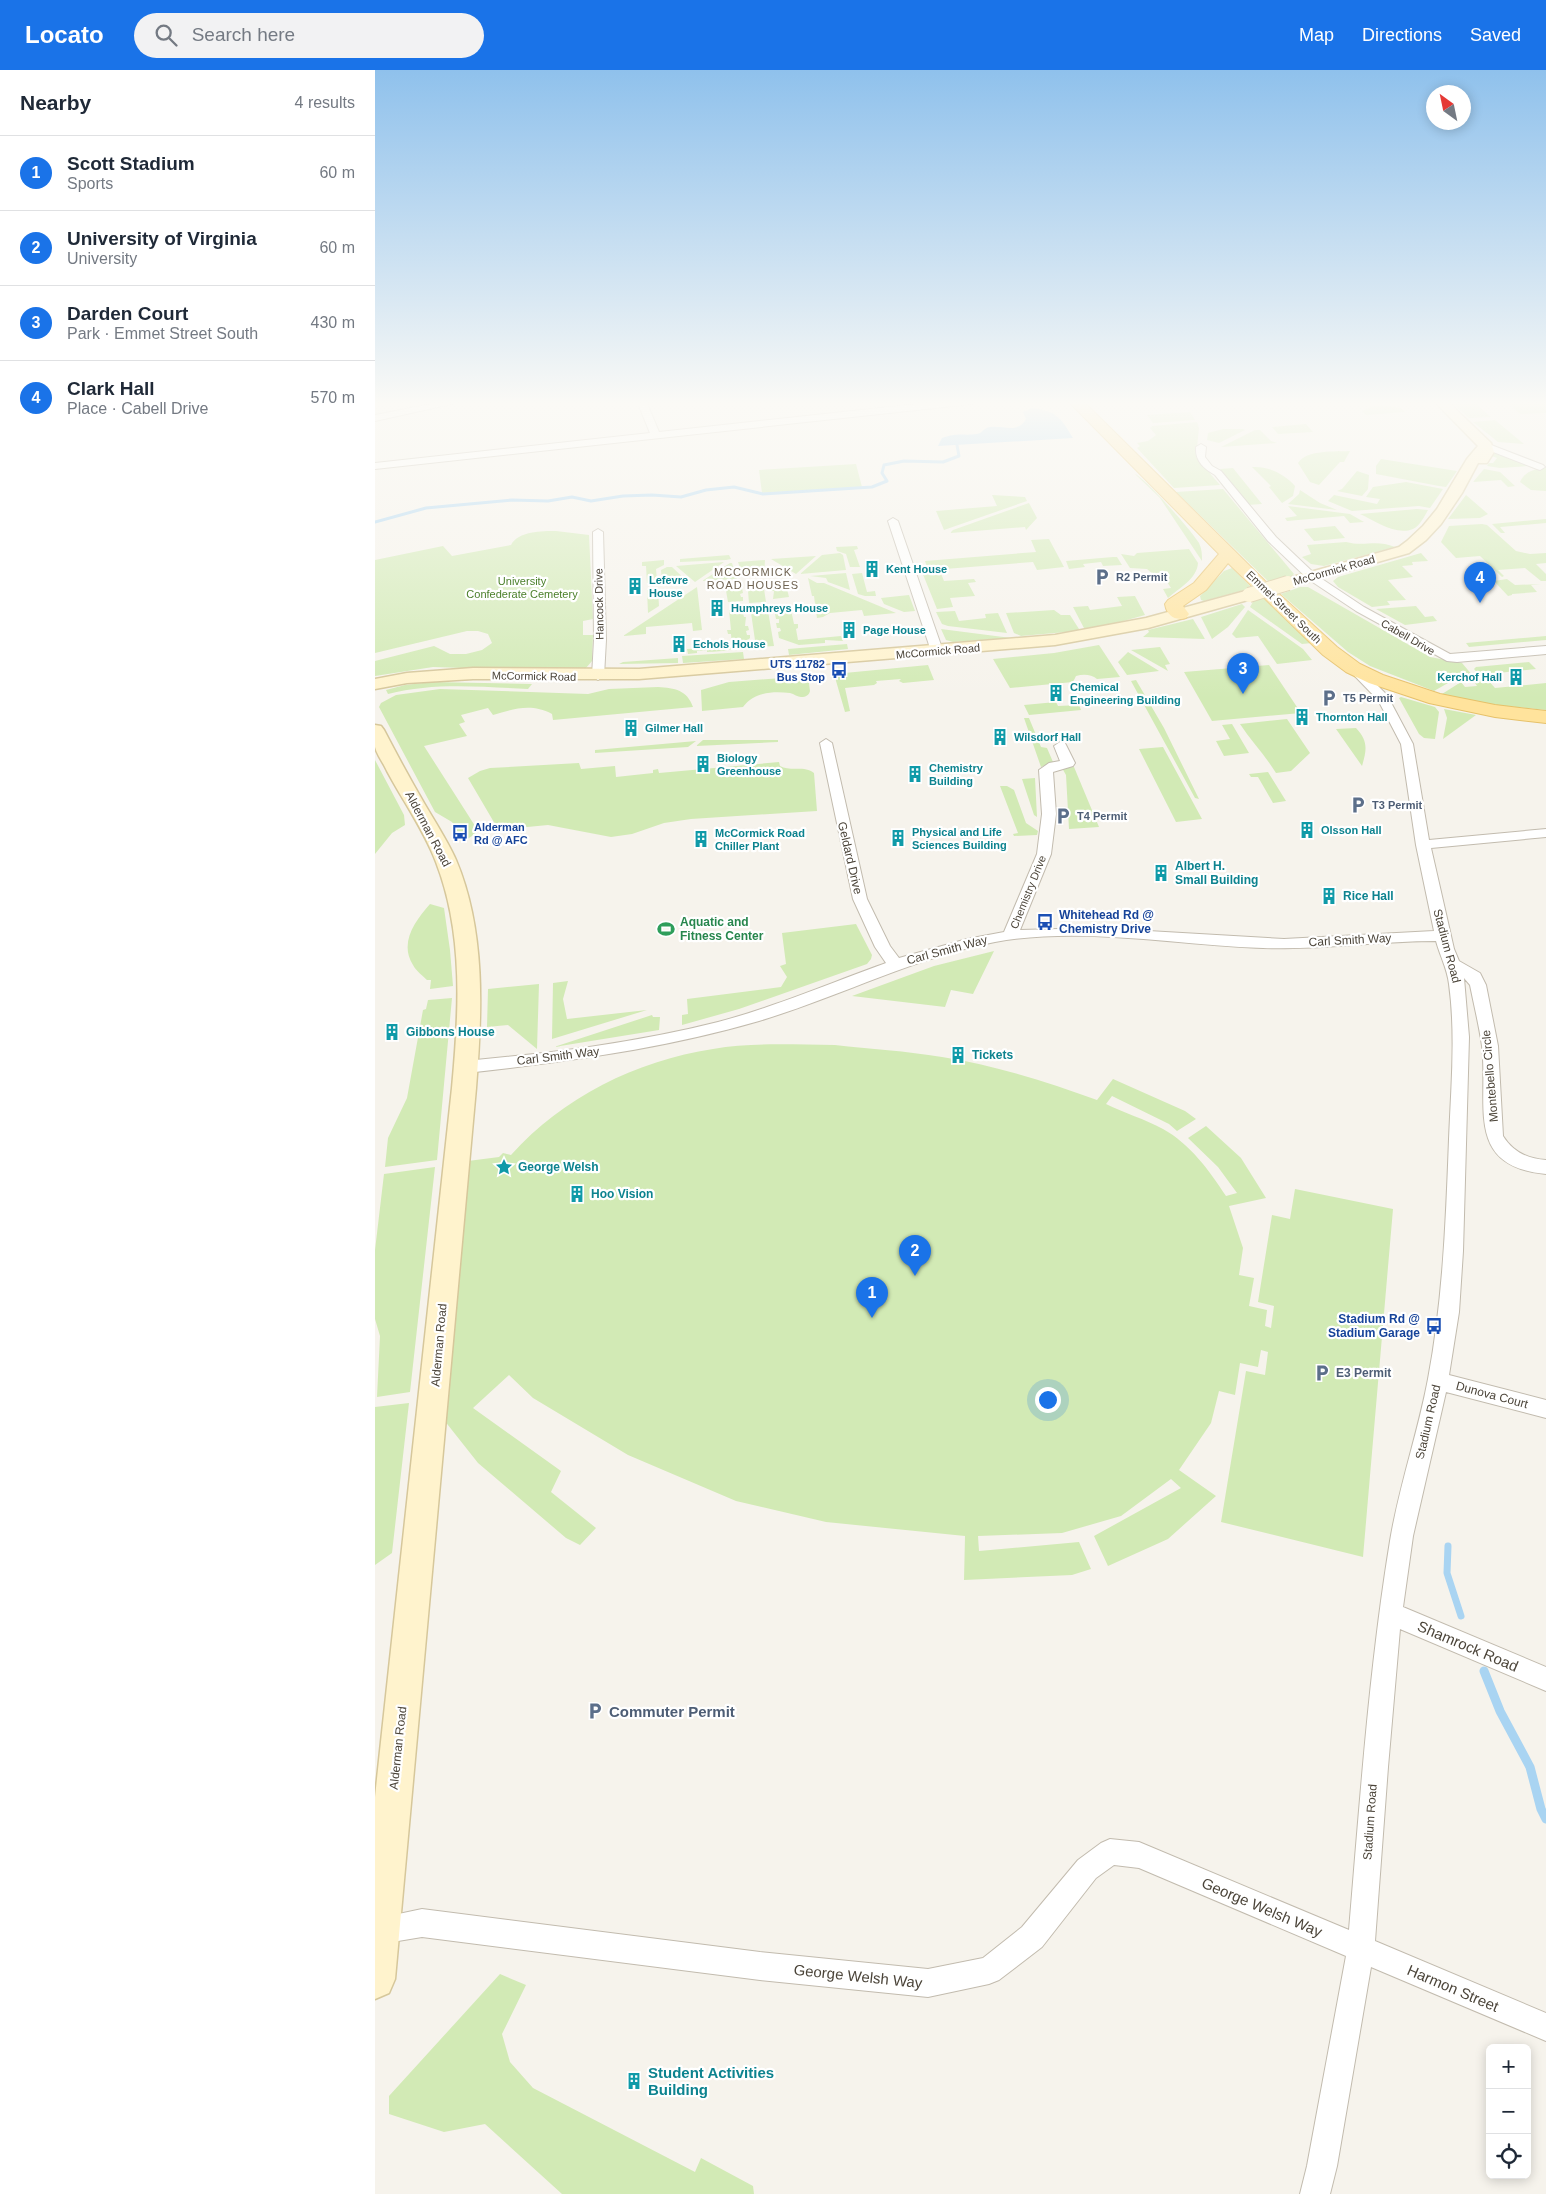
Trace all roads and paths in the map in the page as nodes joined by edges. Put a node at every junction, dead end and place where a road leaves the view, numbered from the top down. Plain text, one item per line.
1 (1175, 500) edge
2 (1240, 500) edge
3 (1449, 500) edge
4 (893, 521) dead end
5 (598, 532) dead end
6 (1230, 554) junction
7 (1312, 577) junction
8 (1194, 602) junction
9 (1180, 614) joint
10 (1546, 650) edge
11 (937, 651) junction
12 (1353, 668) junction
13 (598, 676) junction
14 (375, 684) edge
15 (1546, 717) edge
16 (375, 730) edge
17 (826, 743) dead end
18 (1060, 746) dead end
19 (1546, 833) edge
20 (1423, 845) junction
21 (1010, 936) junction
22 (1442, 936) junction
23 (895, 964) junction
24 (1453, 964) junction
25 (466, 1067) junction
26 (1546, 1167) edge
27 (1438, 1381) junction
28 (1546, 1409) edge
29 (1390, 1613) junction
30 (1546, 1679) edge
31 (380, 1930) junction
32 (1361, 1948) junction
33 (375, 1979) edge
34 (1546, 2027) edge
35 (1315, 2194) edge

1 - 6 main road, Emmet Street South
2 - 7 street, Cabell Drive
3 - 7 street, McCormick Road
4 - 11 street
5 - 13 street, Hancock Drive
6 - 8 main road
6 - 12 main road, Emmet Street South
7 - 8 street, McCormick Road, bridge
7 - 10 street, Cabell Drive
8 - 9 main road
9 - 11 street, McCormick Road
11 - 13 street, McCormick Road
12 - 15 main road, Emmet Street South
12 - 20 street, Stadium Road
13 - 14 street, McCormick Road
16 - 25 street, Alderman Road
17 - 23 street, Geldard Drive
18 - 21 street, Chemistry Drive
19 - 20 street
20 - 22 street, Stadium Road
21 - 22 street, Carl Smith Way
21 - 23 street, Carl Smith Way
22 - 24 street, Stadium Road
23 - 25 street, Carl Smith Way
24 - 26 street, Montebello Circle
24 - 27 street, Stadium Road
25 - 31 street, Alderman Road
27 - 28 street, Dunova Court
27 - 29 street, Stadium Road
29 - 30 street, Shamrock Road
29 - 32 street, Stadium Road
31 - 32 street, George Welsh Way
31 - 33 street, Alderman Road
32 - 34 street, Harmon Street
32 - 35 street, Stadium Road

